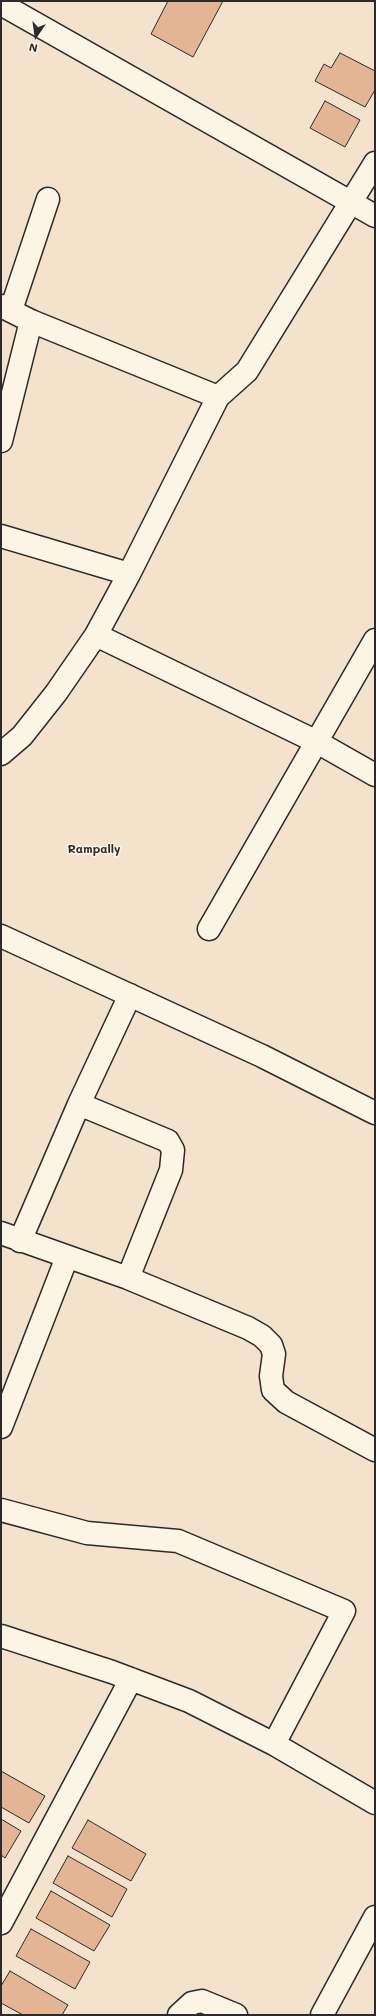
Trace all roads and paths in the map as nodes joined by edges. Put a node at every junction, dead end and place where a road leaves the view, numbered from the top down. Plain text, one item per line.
1 (1, 4) edge
2 (375, 163) edge
3 (48, 199) dead end
4 (351, 204) junction
5 (375, 216) edge
6 (6, 308) edge
7 (31, 321) junction
8 (218, 397) junction
9 (1, 441) edge
10 (1, 536) edge
11 (129, 574) junction
12 (96, 635) junction
13 (375, 640) edge
14 (317, 742) junction
15 (1, 754) edge
16 (375, 775) edge
17 (209, 929) dead end
18 (1, 936) edge
19 (130, 995) junction
20 (79, 1104) junction
21 (375, 1113) edge
22 (10, 1237) edge
23 (67, 1257) junction
24 (128, 1278) junction
25 (1, 1428) edge
26 (375, 1450) edge
27 (1, 1510) edge
28 (1, 1636) edge
29 (131, 1679) junction
30 (274, 1744) junction
31 (375, 1803) edge
32 (375, 1917) edge
33 (1, 1923) edge
34 (179, 2015) edge
35 (236, 2015) edge
36 (322, 2015) edge

1 - 4 street
2 - 4 street
3 - 6 street
4 - 5 street
4 - 8 street
6 - 7 street
7 - 8 street
7 - 9 street
8 - 11 street
10 - 11 street
11 - 12 street
12 - 14 street
12 - 15 street
13 - 14 street
14 - 16 street
14 - 17 street
18 - 19 street
19 - 20 street
19 - 21 street
20 - 22 street
20 - 24 street
22 - 23 street
23 - 24 street
23 - 25 street
24 - 26 street
27 - 30 street
28 - 29 street
29 - 30 street
29 - 33 street
30 - 31 street
32 - 36 street
34 - 35 street

